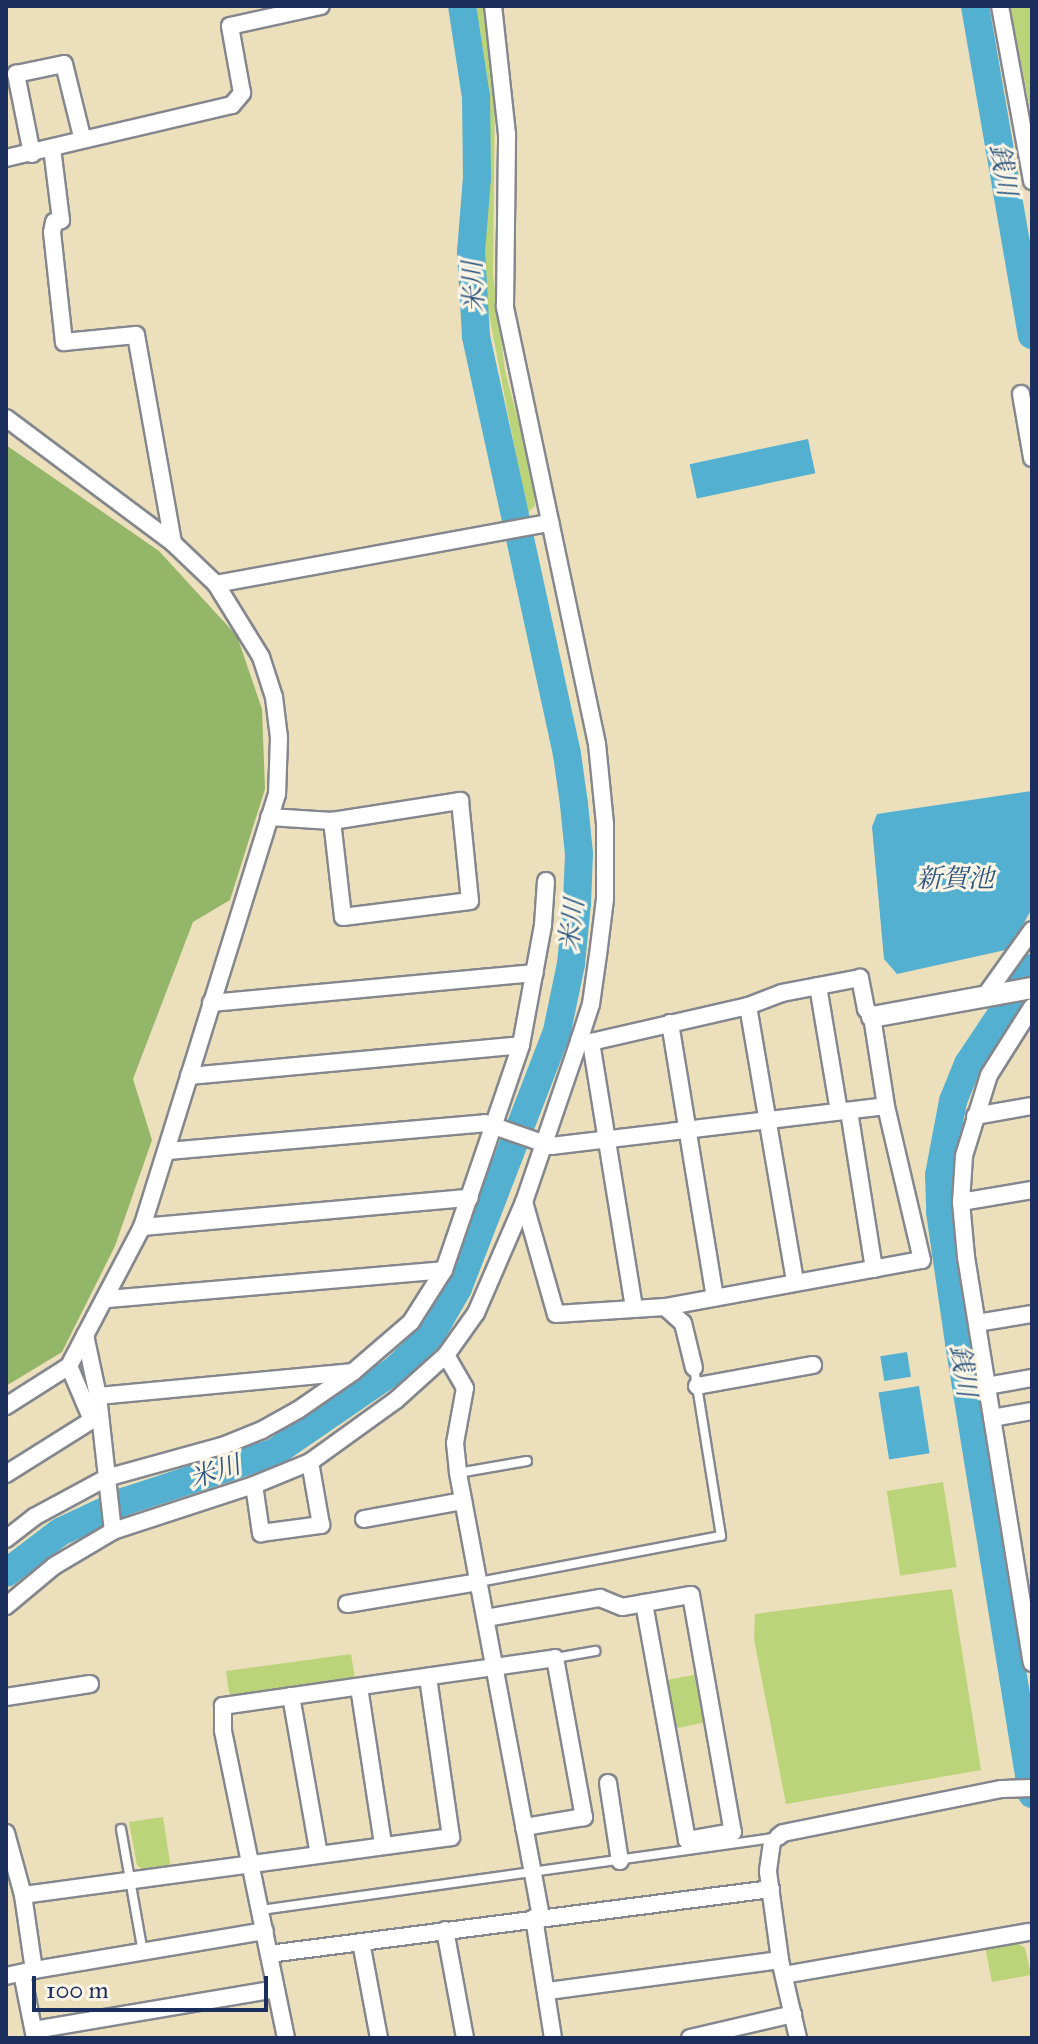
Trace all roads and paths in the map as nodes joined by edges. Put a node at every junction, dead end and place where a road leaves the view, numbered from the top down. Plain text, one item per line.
1 (321, 6) edge
2 (493, 6) edge
3 (1000, 6) edge
4 (82, 137) junction
5 (52, 148) junction
6 (32, 154) junction
7 (6, 158) edge
8 (1032, 181) edge
9 (1021, 394) dead end
10 (6, 418) edge
11 (1029, 425) edge
12 (1032, 458) edge
13 (547, 524) junction
14 (173, 543) junction
15 (216, 584) junction
16 (269, 817) junction
17 (332, 821) junction
18 (546, 881) dead end
19 (1032, 930) edge
20 (535, 973) junction
21 (818, 986) junction
22 (1032, 988) edge
23 (992, 995) junction
24 (211, 1003) junction
25 (748, 1006) junction
26 (1032, 1007) edge
27 (872, 1017) junction
28 (670, 1023) junction
29 (585, 1042) junction
30 (521, 1045) junction
31 (189, 1076) junction
32 (886, 1106) junction
33 (1032, 1106) edge
34 (844, 1111) junction
35 (975, 1116) junction
36 (769, 1122) junction
37 (498, 1127) junction
38 (687, 1131) junction
39 (605, 1140) junction
40 (541, 1143) junction
41 (168, 1151) junction
42 (1032, 1190) edge
43 (470, 1198) junction
44 (524, 1202) junction
45 (961, 1202) junction
46 (142, 1227) junction
47 (874, 1269) junction
48 (444, 1270) junction
49 (795, 1282) junction
50 (715, 1297) junction
51 (107, 1299) junction
52 (634, 1307) junction
53 (665, 1307) junction
54 (1032, 1314) edge
55 (977, 1323) junction
56 (85, 1335) junction
57 (446, 1355) junction
58 (813, 1365) dead end
59 (69, 1366) junction
60 (694, 1368) joint
61 (353, 1372) junction
62 (1032, 1378) edge
63 (697, 1386) junction
64 (987, 1386) junction
65 (98, 1396) junction
66 (6, 1406) edge
67 (1032, 1411) edge
68 (96, 1417) junction
69 (992, 1418) junction
70 (527, 1461) dead end
71 (310, 1462) junction
72 (458, 1473) junction
73 (6, 1474) edge
74 (106, 1482) junction
75 (254, 1485) junction
76 (463, 1501) junction
77 (364, 1519) dead end
78 (113, 1527) junction
79 (6, 1539) edge
80 (479, 1582) junction
81 (1026, 1586) edge
82 (644, 1603) junction
83 (347, 1604) dead end
84 (6, 1606) edge
85 (486, 1618) junction
86 (595, 1651) dead end
87 (1031, 1656) edge
88 (555, 1658) junction
89 (495, 1667) junction
90 (428, 1677) junction
91 (90, 1684) dead end
92 (359, 1687) junction
93 (291, 1696) junction
94 (6, 1697) edge
95 (608, 1783) dead end
96 (1025, 1789) edge
97 (524, 1827) junction
98 (121, 1829) dead end
99 (6, 1833) edge
100 (775, 1840) junction
101 (383, 1844) junction
102 (319, 1854) junction
103 (10, 1856) edge
104 (620, 1861) junction
105 (252, 1862) junction
106 (533, 1874) junction
107 (130, 1880) junction
108 (771, 1889) junction
109 (23, 1895) junction
110 (261, 1910) junction
111 (537, 1918) junction
112 (445, 1930) junction
113 (265, 1931) junction
114 (1028, 1932) dead end
115 (361, 1942) junction
116 (142, 1947) dead end
117 (269, 1954) junction
118 (782, 1968) junction
119 (21, 1973) edge
120 (276, 1989) junction
121 (548, 1991) junction
122 (793, 2014) junction
123 (35, 2034) edge
124 (286, 2038) edge
125 (379, 2038) edge
126 (465, 2038) edge
127 (553, 2038) edge
128 (690, 2038) edge
129 (798, 2038) edge

1 - 4 street
2 - 13 street
3 - 8 street
4 - 5 street
4 - 6 street
5 - 6 street
5 - 14 street
6 - 7 street
9 - 11 street
10 - 14 street
11 - 12 street
13 - 15 street
13 - 29 street
14 - 15 street
15 - 16 street
16 - 17 street
16 - 24 street
17 - 17 street
18 - 20 street
19 - 23 street
20 - 24 street
20 - 30 street
21 - 25 street
21 - 27 street
21 - 34 street
22 - 23 street
23 - 27 street
24 - 31 street
25 - 28 street
25 - 36 street
26 - 35 street
27 - 32 street
28 - 29 street
28 - 38 street
29 - 39 street
29 - 40 street
30 - 31 street
30 - 37 street
31 - 41 street
32 - 34 street
32 - 47 street
33 - 35 street
34 - 36 street
34 - 47 street
35 - 45 street
36 - 38 street
36 - 49 street
37 - 40 street
37 - 41 street
37 - 43 street
38 - 39 street
38 - 50 street
39 - 40 street
39 - 52 street
40 - 44 street
41 - 46 street
42 - 45 street
43 - 46 street
43 - 48 street
44 - 52 street
44 - 57 street
45 - 55 street
46 - 51 street
47 - 49 street
48 - 51 street
48 - 61 street
49 - 50 street
50 - 53 street
51 - 56 street
52 - 53 street
53 - 60 street
54 - 55 street
55 - 64 street
56 - 59 street
56 - 65 street
57 - 71 street
57 - 72 street
58 - 63 street
59 - 66 street
59 - 68 street
60 - 63 lane
61 - 65 street
61 - 74 street
62 - 64 street
63 - 80 lane
64 - 69 street
65 - 68 street
67 - 69 street
68 - 73 street
68 - 74 street
69 - 81 street
70 - 72 lane
71 - 75 street
71 - 75 street
72 - 76 street
74 - 78 street
74 - 79 street
75 - 78 street
76 - 77 street
76 - 80 street
78 - 84 street
80 - 83 street
80 - 85 street
81 - 87 street
82 - 82 street
82 - 85 street
85 - 89 street
86 - 88 lane
88 - 89 street
88 - 97 street
89 - 90 street
89 - 97 street
90 - 92 street
90 - 101 street
91 - 94 street
92 - 93 street
92 - 101 street
93 - 102 street
93 - 105 street
95 - 104 street
96 - 100 street
97 - 106 street
98 - 107 lane
99 - 103 street
100 - 104 lane
100 - 108 street
101 - 102 street
102 - 105 street
103 - 109 street
104 - 106 lane
105 - 107 street
105 - 110 street
106 - 110 lane
106 - 111 street
107 - 109 street
107 - 116 lane
108 - 111 street
108 - 118 street
109 - 119 street
110 - 113 street
111 - 112 street
111 - 121 street
112 - 115 street
112 - 126 street
113 - 117 street
113 - 119 street
114 - 118 street
115 - 117 street
115 - 125 street
117 - 120 street
118 - 121 street
118 - 122 street
119 - 123 street
120 - 123 street
120 - 124 street
121 - 127 street
122 - 128 street
122 - 129 street

